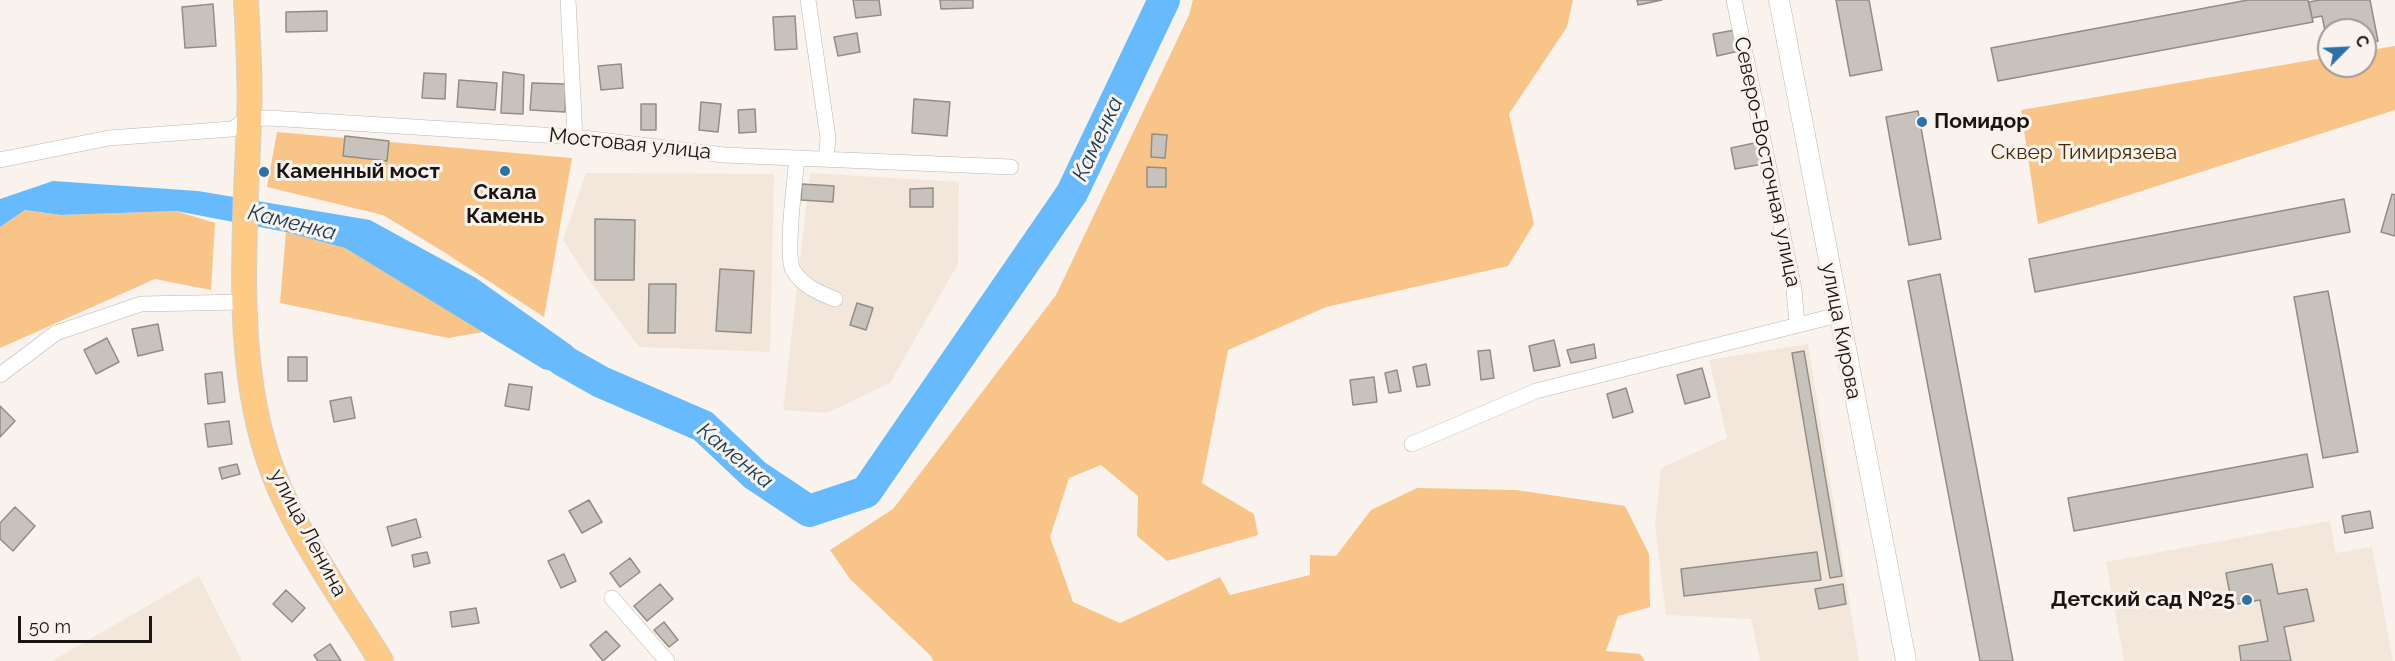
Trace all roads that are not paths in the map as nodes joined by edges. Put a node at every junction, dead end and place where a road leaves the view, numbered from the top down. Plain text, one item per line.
1 (246, 0) edge
2 (568, 0) edge
3 (807, 0) edge
4 (1734, 0) edge
5 (1779, 0) edge
6 (249, 131) junction
7 (575, 137) junction
8 (796, 158) junction
9 (826, 159) junction
10 (0, 160) edge
11 (1011, 167) dead end
12 (244, 296) junction
13 (835, 299) dead end
14 (1838, 315) junction
15 (1797, 324) junction
16 (0, 375) edge
17 (1412, 444) dead end
18 (612, 598) dead end
19 (381, 661) edge
20 (667, 661) edge
21 (1906, 661) edge

1 - 6 main road
2 - 7 street
3 - 9 street
4 - 15 street, Северо-Восточная улица
5 - 14 street, улица Кирова
6 - 7 street, Мостовая улица
6 - 10 street, Мостовая улица
6 - 12 main road, улица Ленина
7 - 8 street, Мостовая улица
8 - 9 street, Мостовая улица
8 - 13 street
9 - 11 street, Мостовая улица
12 - 16 street
12 - 19 main road, улица Ленина
14 - 15 street
14 - 21 street, улица Кирова
15 - 17 street
18 - 20 street

